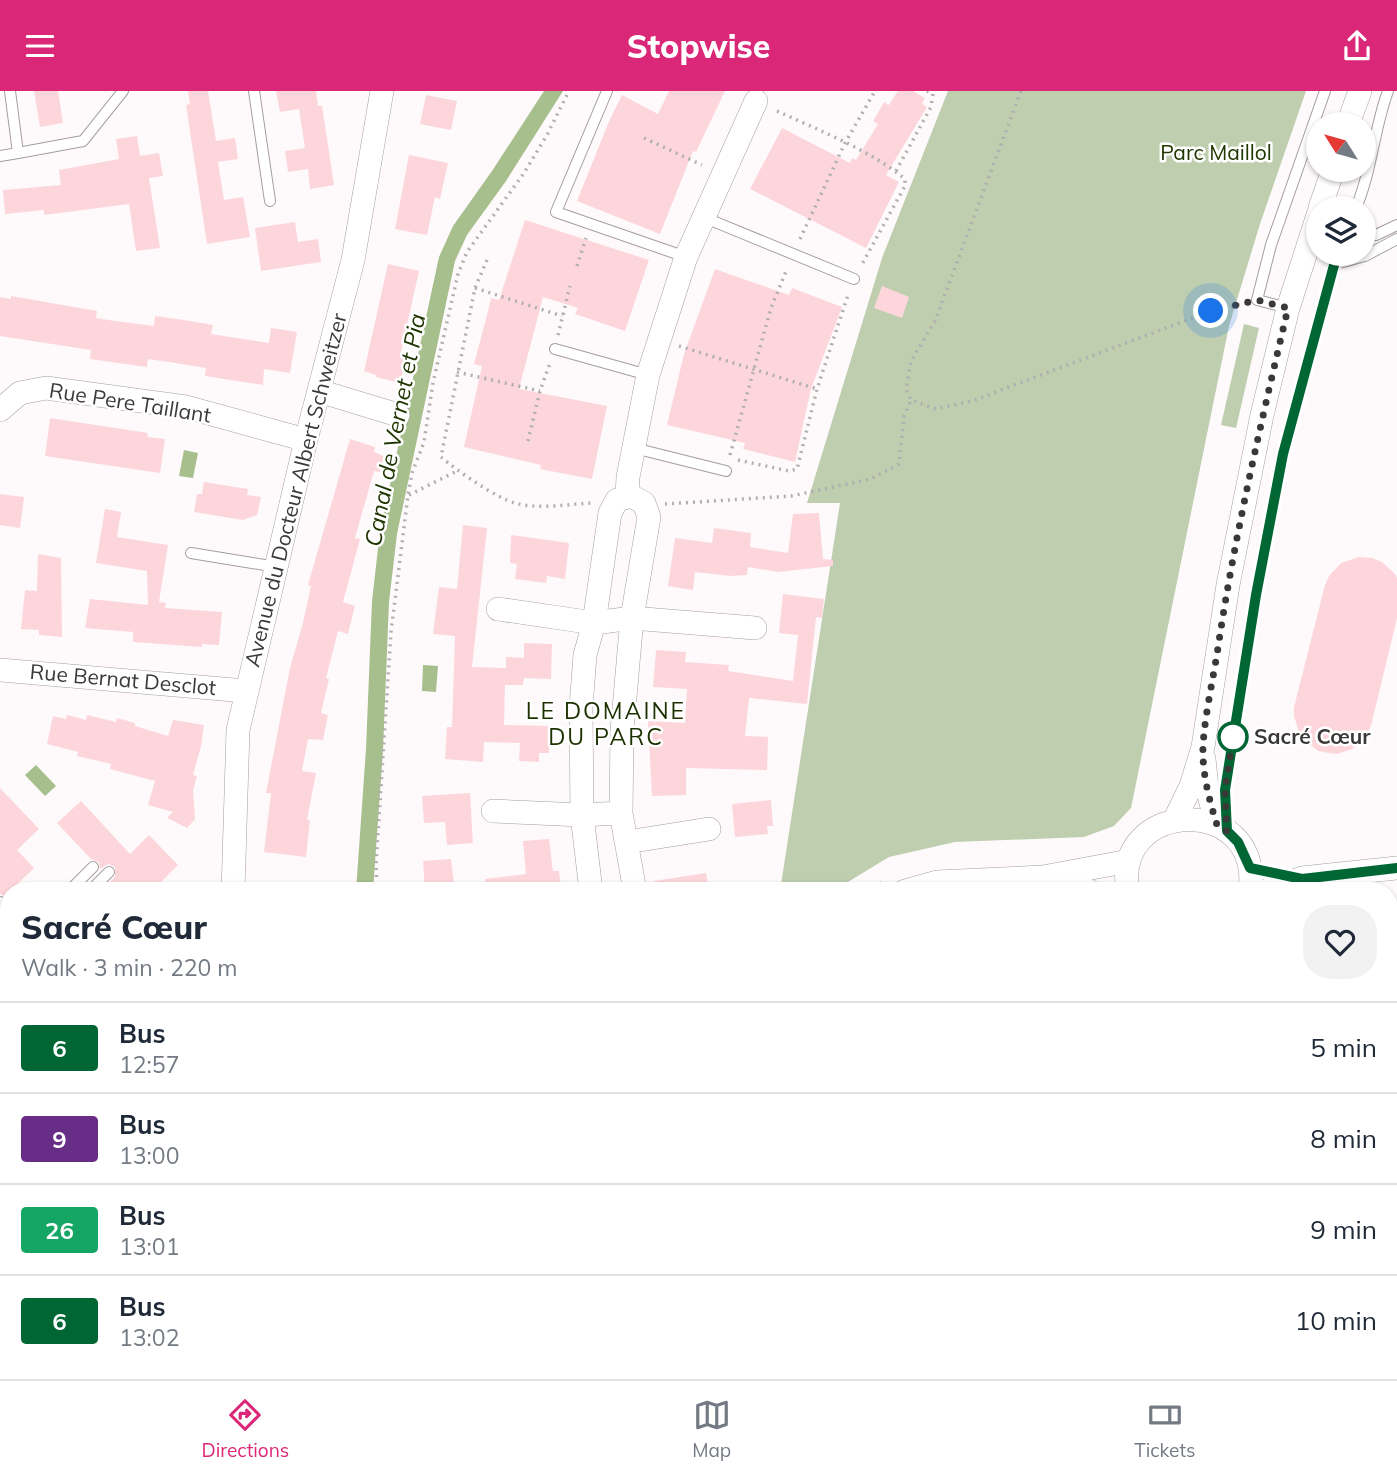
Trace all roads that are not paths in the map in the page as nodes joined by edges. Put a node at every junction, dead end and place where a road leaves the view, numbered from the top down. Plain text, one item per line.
1 (10, 91) edge
2 (123, 91) edge
3 (254, 91) edge
4 (382, 91) edge
5 (607, 91) edge
6 (1325, 91) edge
7 (1360, 91) edge
8 (1388, 91) edge
9 (756, 101) dead end
10 (1352, 112) edge
11 (18, 153) junction
12 (0, 156) edge
13 (1360, 196) edge
14 (270, 201) dead end
15 (704, 217) junction
16 (1397, 225) edge
17 (1376, 235) edge
18 (1397, 239) edge
19 (1376, 250) edge
20 (1306, 252) edge
21 (686, 257) junction
22 (1332, 266) edge
23 (853, 279) dead end
24 (1288, 308) junction
25 (555, 349) dead end
26 (648, 375) junction
27 (319, 391) junction
28 (0, 410) edge
29 (398, 415) dead end
30 (306, 440) junction
31 (633, 447) junction
32 (726, 471) road end
33 (629, 501) junction
34 (191, 553) dead end
35 (277, 567) junction
36 (498, 609) dead end
37 (632, 618) junction
38 (594, 623) junction
39 (755, 628) dead end
40 (0, 670) edge
41 (246, 691) junction
42 (1203, 747) junction
43 (493, 811) dead end
44 (621, 813) junction
45 (582, 815) junction
46 (1175, 820) junction
47 (1222, 828) junction
48 (709, 829) dead end
49 (626, 842) junction
50 (1129, 861) junction
51 (93, 867) dead end
52 (1250, 868) junction
53 (1397, 868) edge
54 (110, 873) dead end
55 (1043, 877) junction
56 (1302, 879) junction
57 (78, 882) edge
58 (100, 882) edge
59 (233, 882) edge
60 (590, 882) edge
61 (633, 882) edge
62 (934, 882) edge
63 (1059, 882) edge
64 (1126, 882) edge
65 (1250, 882) edge
66 (1293, 882) edge

1 - 11 lane
2 - 11 lane
3 - 14 lane
4 - 27 street, Avenue du Docteur Albert Schweitzer
5 - 21 lane
6 - 24 lane
7 - 10 street
8 - 13 lane
9 - 15 street
11 - 12 lane
15 - 21 street
15 - 23 lane
16 - 17 lane
18 - 19 lane
20 - 24 street
21 - 26 street
22 - 47 lane
24 - 42 street
25 - 26 lane
26 - 31 street
27 - 29 street
27 - 30 street, Avenue du Docteur Albert Schweitzer
28 - 30 street, Rue Pere Taillant
30 - 35 street, Avenue du Docteur Albert Schweitzer
31 - 32 lane
31 - 33 street
33 - 37 street
33 - 38 street
34 - 35 lane
35 - 41 street, Avenue du Docteur Albert Schweitzer
36 - 38 street
37 - 38 street
37 - 39 street
37 - 44 street
38 - 45 street
40 - 41 street, Rue Bernat Desclot
41 - 59 street, Avenue du Docteur Albert Schweitzer
42 - 46 street
42 - 47 street
43 - 45 street
44 - 45 street
44 - 49 street
45 - 60 street
46 - 47 street
46 - 50 street
47 - 52 street
48 - 49 street
49 - 61 street
50 - 55 street
50 - 64 street
51 - 57 lane
52 - 56 street
52 - 65 street
53 - 56 street
54 - 58 lane
55 - 62 street
55 - 63 street
56 - 66 street

